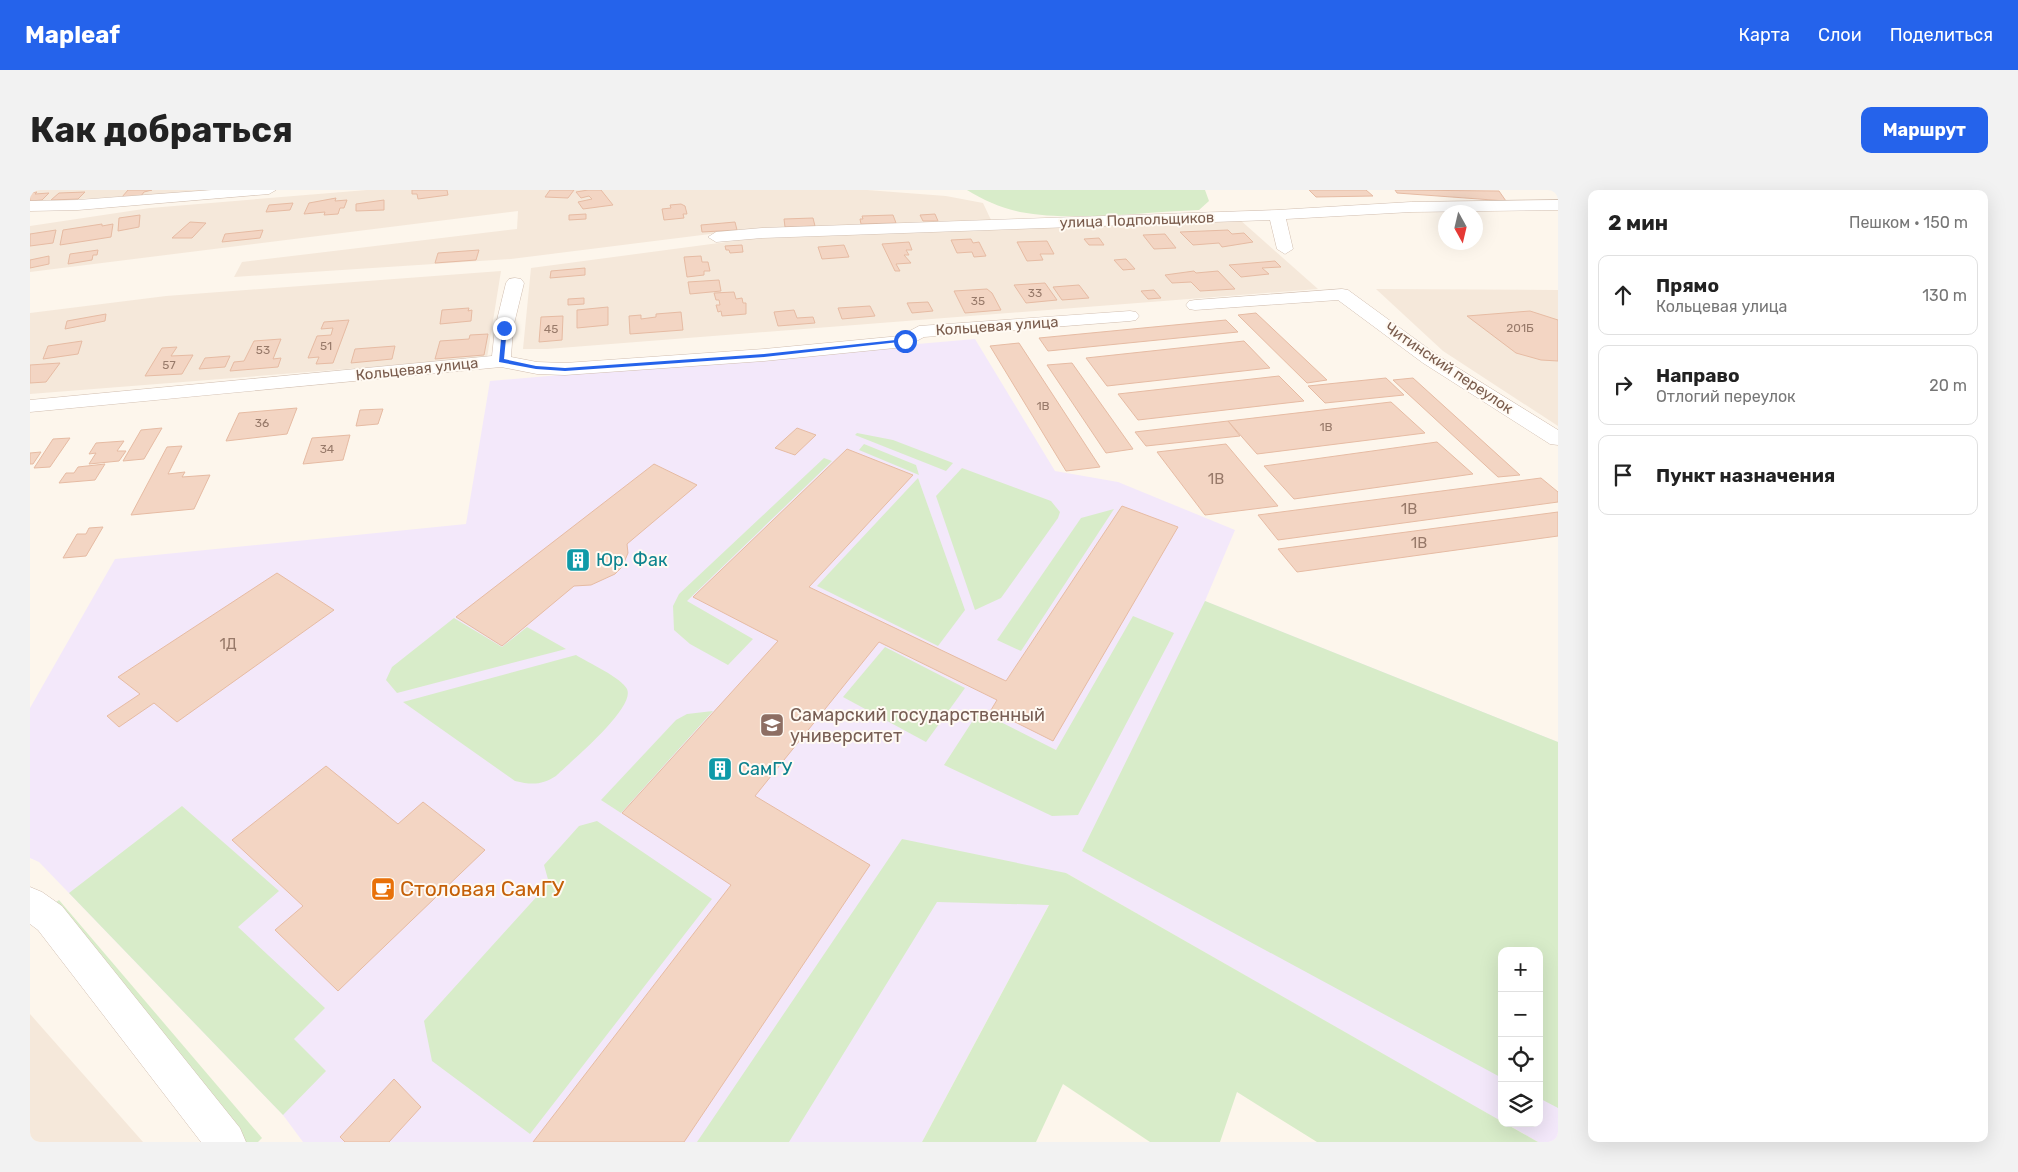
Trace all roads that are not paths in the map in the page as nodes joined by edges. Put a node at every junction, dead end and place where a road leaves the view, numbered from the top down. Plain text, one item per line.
1 (269, 190) edge
2 (1558, 205) edge
3 (30, 206) edge
4 (1277, 215) junction
5 (716, 237) dead end
6 (1285, 249) dead end
7 (515, 283) dead end
8 (1195, 305) dead end
9 (1130, 316) dead end
10 (501, 360) junction
11 (30, 406) edge
12 (1558, 439) edge
13 (30, 904) edge
14 (226, 1142) edge

1 - 3 street
2 - 4 street, улица Подпольщиков
4 - 5 street, улица Подпольщиков
4 - 6 street
7 - 10 street
8 - 12 street, Читинский переулок
9 - 10 street, Кольцевая улица
10 - 11 street, Кольцевая улица
13 - 14 street

